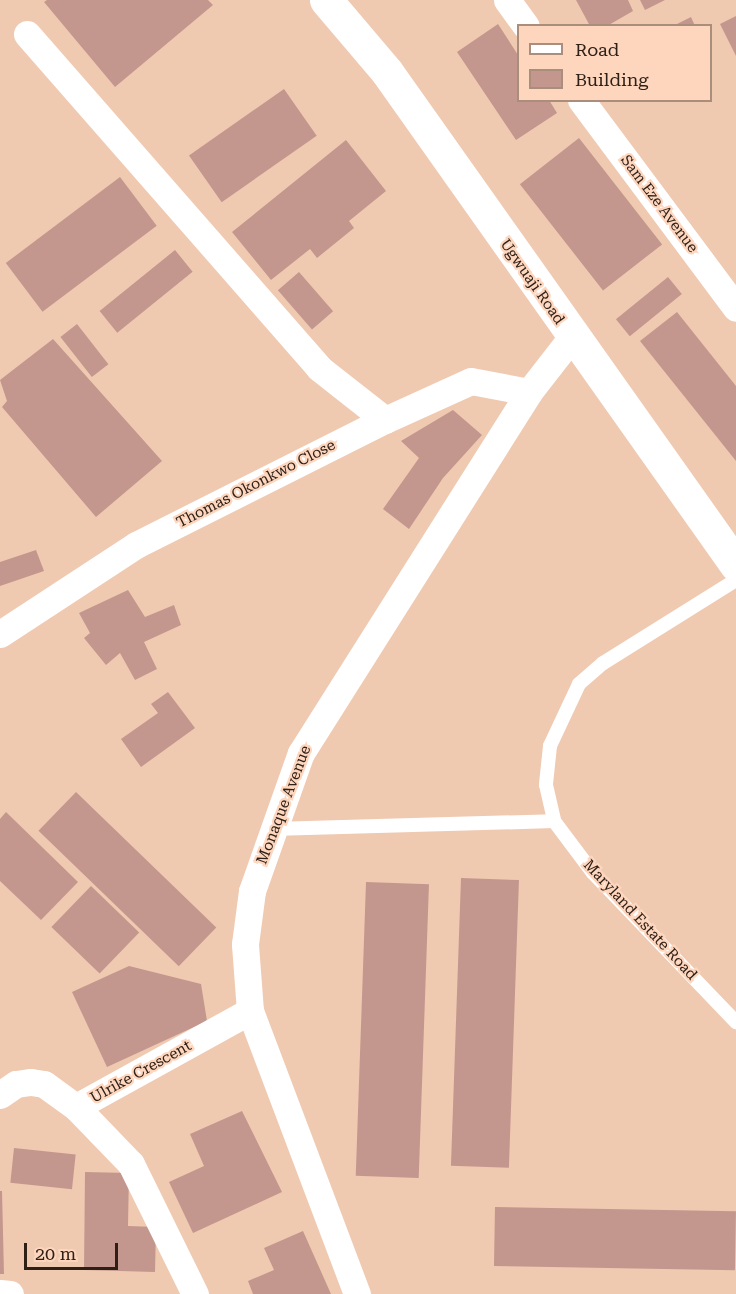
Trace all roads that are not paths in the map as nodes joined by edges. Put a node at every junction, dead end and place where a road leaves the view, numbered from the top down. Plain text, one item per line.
1 (326, 0) edge
2 (507, 0) edge
3 (525, 24) edge
4 (27, 34) dead end
5 (582, 102) edge
6 (736, 308) edge
7 (571, 338) junction
8 (529, 392) junction
9 (385, 420) junction
10 (736, 566) edge
11 (736, 580) edge
12 (0, 634) edge
13 (554, 821) junction
14 (272, 829) junction
15 (250, 1011) junction
16 (736, 1022) edge
17 (0, 1095) edge
18 (76, 1107) junction
19 (0, 1293) edge
20 (10, 1294) edge
21 (195, 1294) edge
22 (357, 1294) edge

1 - 7 main road, Ugwuaji Road
2 - 3 street
4 - 9 street
5 - 6 street, Sam Eze Avenue
7 - 8 street, Monaque Avenue
7 - 10 main road, Ugwuaji Road
8 - 9 street, Thomas Okonkwo Close
8 - 14 street, Monaque Avenue
9 - 12 street, Thomas Okonkwo Close
11 - 13 lane, Maryland Estate Road
13 - 14 lane
13 - 16 lane, Maryland Estate Road
14 - 15 street, Monaque Avenue
15 - 18 street, Ulrike Crescent
15 - 22 street, Monaque Avenue
17 - 18 street, Ulrike Crescent
18 - 21 street
19 - 20 street

